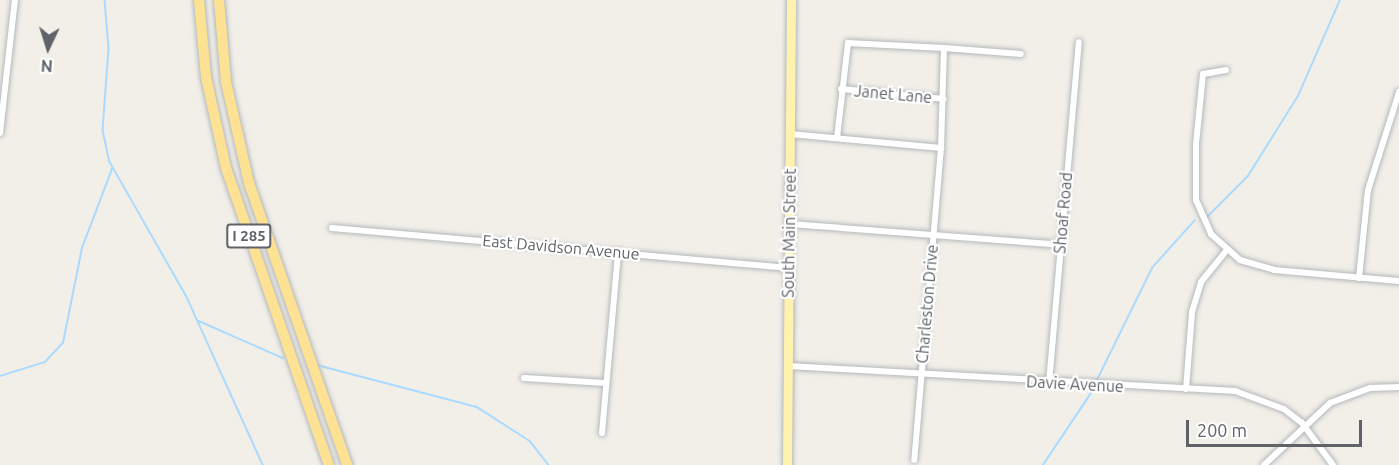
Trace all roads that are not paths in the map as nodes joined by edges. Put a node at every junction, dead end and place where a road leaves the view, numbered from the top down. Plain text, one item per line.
1 (15, 0) edge
2 (199, 0) edge
3 (219, 0) edge
4 (791, 0) edge
5 (1080, 42) dead end
6 (944, 48) junction
7 (1021, 54) dead end
8 (1226, 70) dead end
9 (842, 89) junction
10 (1399, 92) edge
11 (944, 99) junction
12 (0, 133) edge
13 (790, 135) junction
14 (837, 138) junction
15 (941, 148) junction
16 (790, 224) junction
17 (333, 228) dead end
18 (933, 234) junction
19 (1060, 245) junction
20 (1226, 251) junction
21 (618, 252) junction
22 (789, 267) junction
23 (1359, 278) junction
24 (1399, 281) edge
25 (788, 366) junction
26 (921, 373) junction
27 (524, 378) dead end
28 (606, 383) junction
29 (1049, 383) junction
30 (1399, 387) edge
31 (1186, 389) junction
32 (1302, 423) junction
33 (602, 433) dead end
34 (914, 460) dead end
35 (329, 465) edge
36 (347, 465) edge
37 (788, 465) edge
38 (1264, 465) edge
39 (1333, 465) edge

1 - 12 street
2 - 35 highway, I 285
3 - 36 highway, I 285
4 - 13 main road, South Main Street
5 - 19 street, Shoaf Road
6 - 7 street
6 - 9 street
6 - 11 street, Charleston Drive
8 - 20 street
9 - 11 street, Janet Lane
9 - 14 street
10 - 23 street
11 - 15 street, Charleston Drive
13 - 14 street
13 - 16 main road, South Main Street
14 - 15 street
15 - 18 street, Charleston Drive
16 - 18 street
16 - 22 main road, South Main Street
17 - 21 street, East Davidson Avenue
18 - 19 street
18 - 26 street, Charleston Drive
19 - 29 street, Shoaf Road
20 - 23 street
20 - 31 street
21 - 22 street, East Davidson Avenue
21 - 28 street
22 - 25 main road, South Main Street
23 - 24 street
25 - 26 street, Davie Avenue
25 - 37 main road, South Main Street
26 - 29 street, Davie Avenue
26 - 34 street, Charleston Drive
27 - 28 street
28 - 33 street
29 - 31 street, Davie Avenue
30 - 32 street
31 - 32 street, Davie Avenue
32 - 38 street
32 - 39 street, Davie Avenue

